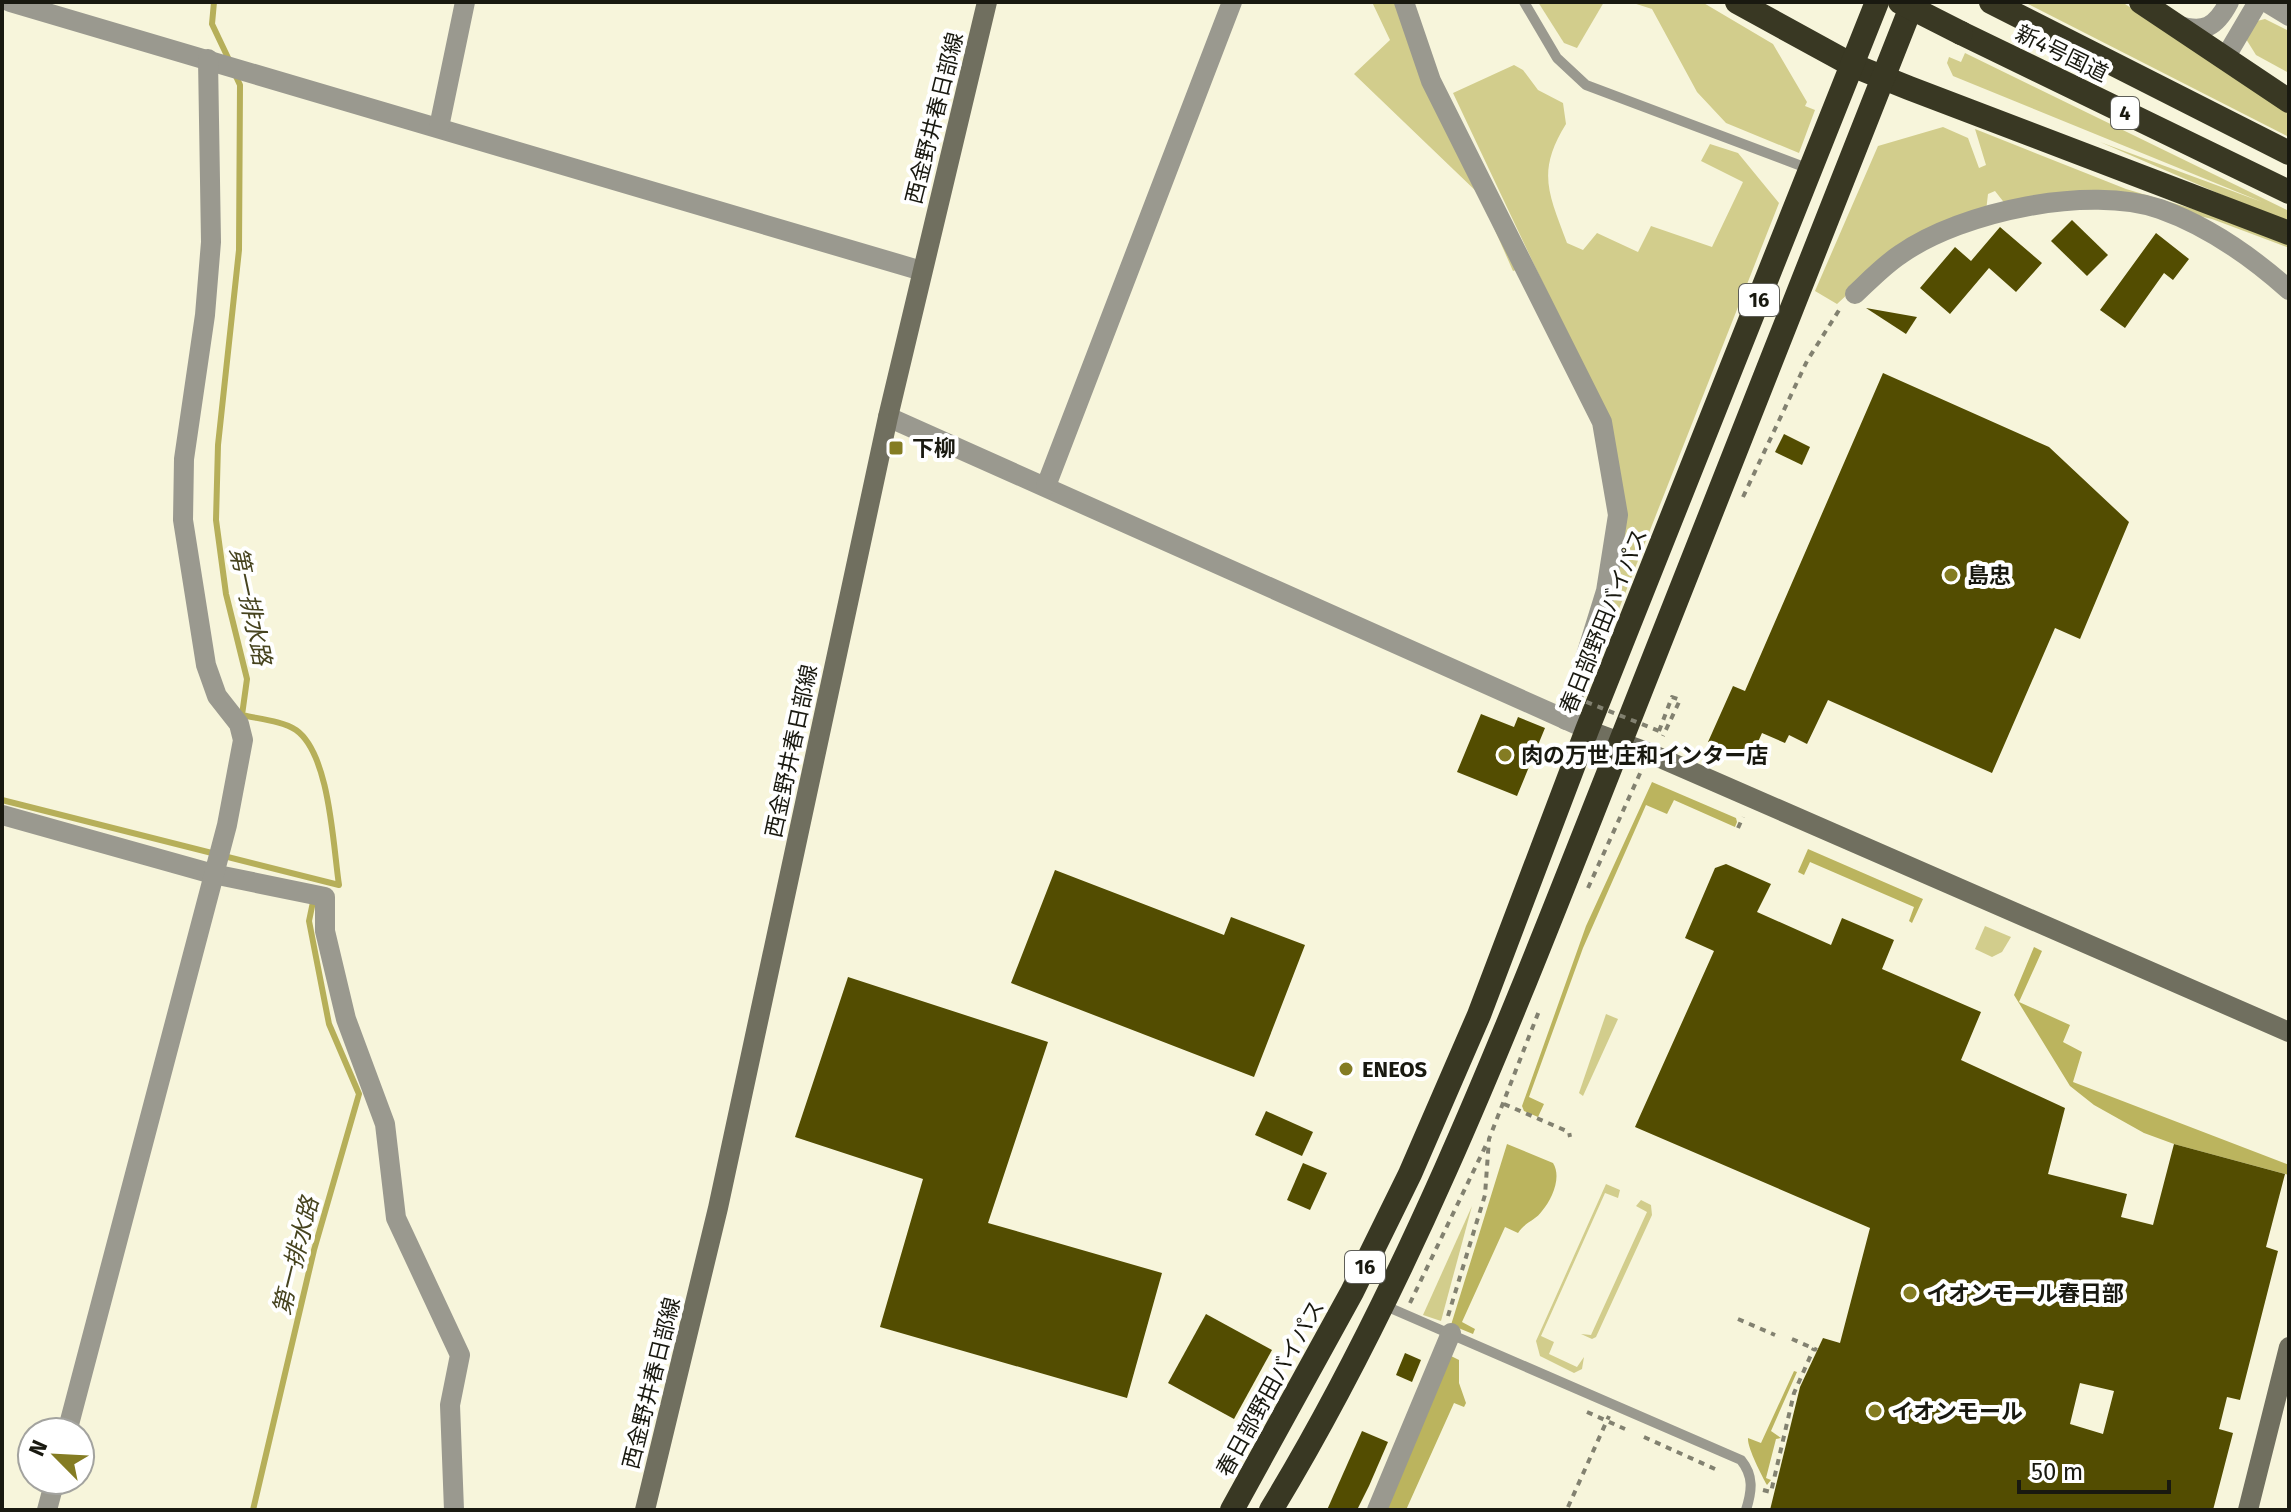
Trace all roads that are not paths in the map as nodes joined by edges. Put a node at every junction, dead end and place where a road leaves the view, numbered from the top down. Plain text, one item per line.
1 (10, 2) edge
2 (465, 2) edge
3 (987, 2) edge
4 (1232, 2) edge
5 (1404, 2) edge
6 (1524, 2) edge
7 (1737, 2) edge
8 (1877, 2) edge
9 (1900, 2) edge
10 (1913, 2) edge
11 (1991, 2) edge
12 (2141, 2) edge
13 (2229, 2) edge
14 (2258, 2) edge
15 (2266, 2) edge
16 (2289, 16) edge
17 (2177, 25) junction
18 (2225, 58) junction
19 (208, 59) junction
20 (1852, 65) junction
21 (1883, 78) junction
22 (2289, 101) edge
23 (439, 127) junction
24 (2289, 153) edge
25 (1812, 170) junction
26 (2289, 192) edge
27 (2289, 233) edge
28 (922, 271) junction
29 (2289, 290) edge
30 (1855, 294) road end
31 (888, 417) junction
32 (1046, 486) junction
33 (1577, 725) junction
34 (1620, 744) junction
35 (2, 815) edge
36 (213, 874) junction
37 (2289, 1032) edge
38 (1381, 1304) junction
39 (1448, 1332) junction
40 (2289, 1347) edge
41 (71, 1416) edge
42 (454, 1510) edge
43 (645, 1510) edge
44 (1232, 1510) edge
45 (1271, 1510) edge
46 (1377, 1510) edge
47 (1746, 1510) edge
48 (2248, 1510) edge

1 - 19 street
2 - 23 street
3 - 28 main road, 西金野井春日部線
4 - 32 street
5 - 33 street
6 - 25 lane
7 - 20 highway
8 - 20 highway, 春日部野田バイパス / 16
9 - 26 highway, 新4号国道 / 4, bridge
10 - 21 highway, 16
11 - 24 highway, 新4号国道 / 4
12 - 17 highway
13 - 17 street
14 - 18 street
15 - 16 street
17 - 18 highway
18 - 22 highway
19 - 23 street
19 - 36 street
20 - 21 highway
20 - 25 highway, 春日部野田バイパス / 16
21 - 27 highway
21 - 34 highway, 16
23 - 28 street
25 - 33 highway, 春日部野田バイパス / 16
28 - 31 main road, 西金野井春日部線
29 - 30 street
31 - 32 street
31 - 43 main road, 西金野井春日部線
32 - 33 street
33 - 34 main road
33 - 44 highway, 春日部野田バイパス / 16
34 - 37 main road
34 - 38 highway, 16
35 - 36 street
36 - 41 street
36 - 42 street
38 - 39 lane
38 - 45 highway, 16
39 - 46 street
39 - 47 lane
40 - 48 main road

